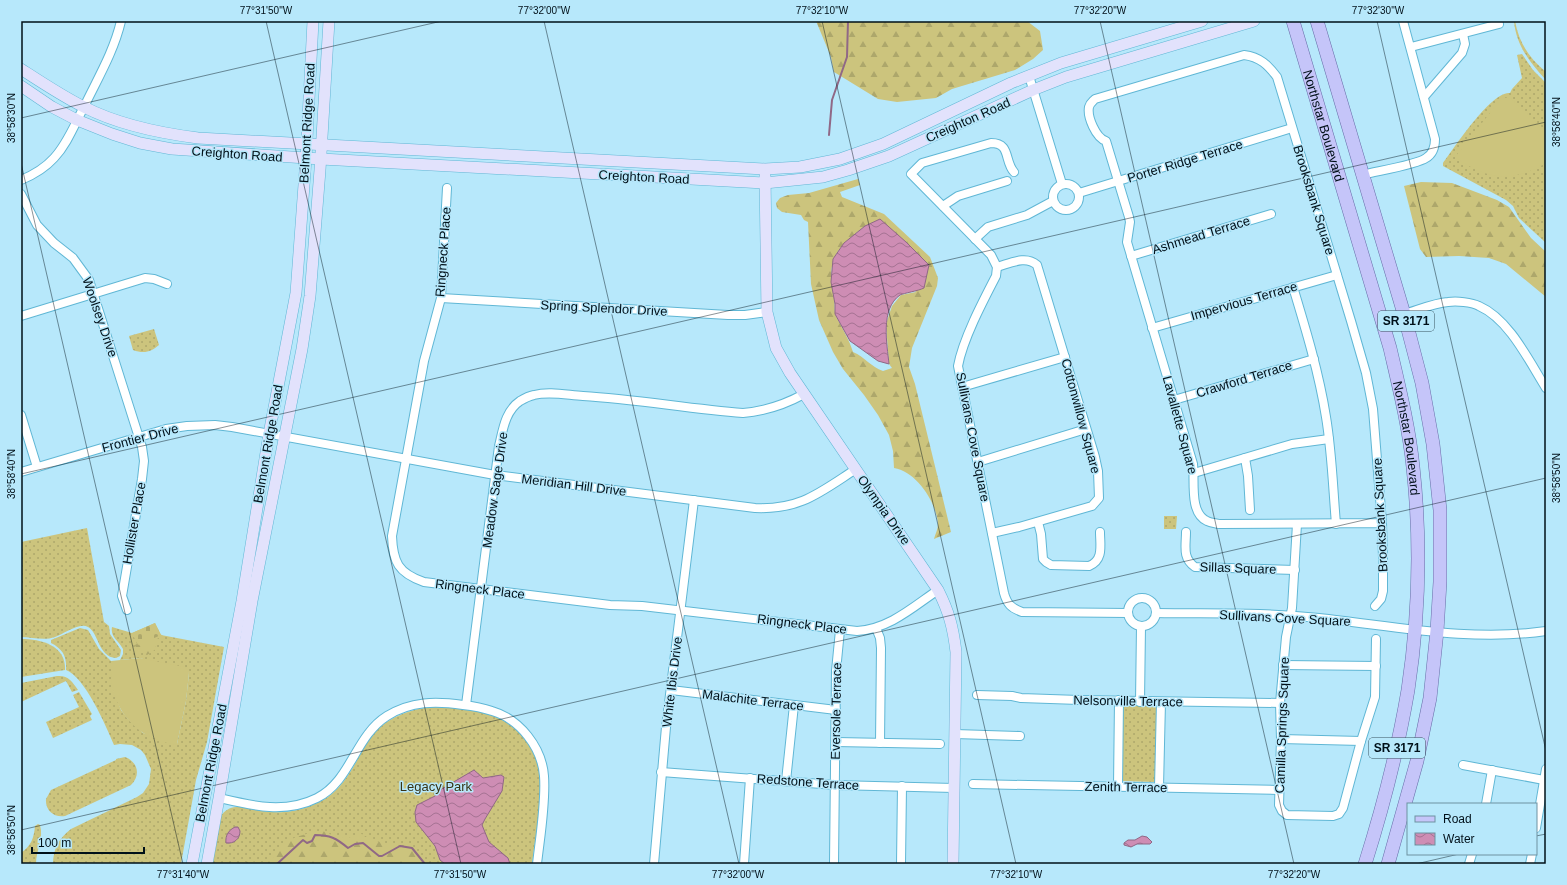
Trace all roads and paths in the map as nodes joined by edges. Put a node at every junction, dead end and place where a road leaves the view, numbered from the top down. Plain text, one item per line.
1 (121, 21) edge
2 (313, 21) edge
3 (328, 21) edge
4 (1202, 21) edge
5 (1254, 21) edge
6 (1292, 21) edge
7 (1317, 21) edge
8 (1404, 21) edge
9 (1499, 24) dead end
10 (1463, 34) junction
11 (1411, 48) junction
12 (21, 69) edge
13 (1029, 76) junction
14 (21, 86) edge
15 (1033, 90) junction
16 (1424, 97) junction
17 (84, 107) junction
18 (77, 120) junction
19 (1292, 128) junction
20 (307, 144) junction
21 (322, 145) junction
22 (306, 158) junction
23 (321, 159) junction
24 (765, 169) junction
25 (1014, 172) dead end
26 (1362, 175) junction
27 (21, 180) edge
28 (1007, 181) dead end
29 (1118, 181) junction
30 (764, 183) junction
31 (1062, 184) junction
32 (447, 188) dead end
33 (1079, 193) junction
34 (21, 194) edge
35 (1052, 201) junction
36 (943, 206) junction
37 (1271, 214) dead end
38 (975, 239) junction
39 (1131, 256) junction
40 (997, 267) junction
41 (1337, 275) junction
42 (167, 284) dead end
43 (1293, 287) junction
44 (94, 294) junction
45 (441, 298) junction
46 (767, 312) junction
47 (1404, 314) junction
48 (21, 316) edge
49 (1152, 328) junction
50 (1065, 357) junction
51 (1314, 359) junction
52 (962, 388) junction
53 (1546, 388) edge
54 (804, 394) junction
55 (1174, 400) junction
56 (21, 415) edge
57 (1086, 429) junction
58 (269, 434) junction
59 (138, 437) junction
60 (284, 437) junction
61 (1329, 439) junction
62 (1245, 458) junction
63 (406, 460) junction
64 (978, 462) junction
65 (37, 467) junction
66 (856, 469) junction
67 (21, 472) edge
68 (1194, 473) junction
69 (495, 476) junction
70 (694, 500) junction
71 (1250, 510) dead end
72 (1038, 522) junction
73 (1382, 523) junction
74 (1297, 524) junction
75 (1336, 524) junction
76 (1100, 532) dead end
77 (1186, 532) dead end
78 (992, 533) junction
79 (1295, 570) junction
80 (481, 590) junction
81 (938, 590) junction
82 (1375, 606) dead end
83 (127, 610) dead end
84 (680, 610) junction
85 (1128, 612) junction
86 (1156, 613) junction
87 (1290, 616) junction
88 (1141, 626) junction
89 (876, 628) junction
90 (1414, 629) junction
91 (840, 630) junction
92 (1437, 631) junction
93 (1546, 631) edge
94 (1376, 639) dead end
95 (1283, 665) junction
96 (1376, 666) junction
97 (671, 690) junction
98 (977, 695) dead end
99 (1120, 700) junction
100 (1140, 702) junction
101 (1161, 702) junction
102 (1280, 703) junction
103 (466, 705) junction
104 (794, 705) junction
105 (836, 710) junction
106 (955, 734) junction
107 (1020, 736) dead end
108 (1281, 739) junction
109 (1361, 741) junction
110 (836, 742) junction
111 (880, 743) junction
112 (940, 744) dead end
113 (1463, 764) dead end
114 (1546, 768) edge
115 (1492, 770) junction
116 (662, 772) junction
117 (750, 778) junction
118 (1544, 780) junction
119 (786, 782) junction
120 (973, 784) dead end
121 (834, 785) junction
122 (902, 786) junction
123 (1118, 787) junction
124 (1158, 787) junction
125 (954, 788) junction
126 (1279, 790) junction
127 (219, 798) junction
128 (1486, 803) edge
129 (1537, 822) edge
130 (192, 864) edge
131 (207, 864) edge
132 (537, 864) edge
133 (654, 864) edge
134 (744, 864) edge
135 (834, 864) edge
136 (901, 864) edge
137 (952, 864) edge
138 (1365, 864) edge
139 (1388, 864) edge

1 - 17 street
2 - 20 street, Belmont Ridge Road
3 - 21 street, Belmont Ridge Road
4 - 13 street, Creighton Road
5 - 15 street, Creighton Road
6 - 90 main road, Northstar Boulevard / SR 3171
7 - 26 main road, Northstar Boulevard / SR 3171
8 - 11 street
9 - 10 street
10 - 11 street
10 - 16 street
11 - 16 street
12 - 17 street, Creighton Road
13 - 15 street
13 - 24 street, Creighton Road
14 - 18 street, Creighton Road
15 - 30 street, Creighton Road
15 - 31 street
16 - 26 street
17 - 18 street
17 - 20 street, Creighton Road
18 - 22 street, Creighton Road
18 - 27 street
19 - 29 street, Porter Ridge Terrace
19 - 29 street, Brooksbank Square
19 - 41 street, Brooksbank Square
20 - 21 street, Creighton Road
20 - 22 street, Belmont Ridge Road
21 - 23 street, Belmont Ridge Road
21 - 24 street, Creighton Road
22 - 23 street, Creighton Road
22 - 58 street, Belmont Ridge Road
23 - 30 street, Creighton Road
23 - 60 street, Belmont Ridge Road
24 - 30 street, Olympia Drive
25 - 36 street
26 - 47 main road, Northstar Boulevard / SR 3171
28 - 36 street
29 - 33 street, Porter Ridge Terrace
29 - 39 street, Lavallette Square
30 - 46 street, Olympia Drive
31 - 33 street
31 - 35 street
32 - 45 street, Ringneck Place
33 - 35 street
34 - 44 street, Woolsey Drive
35 - 38 street
36 - 38 street
37 - 39 street, Ashmead Terrace
38 - 40 street
39 - 49 street, Lavallette Square
40 - 50 street, Cottonwillow Square
40 - 52 street, Sullivans Cove Square
41 - 43 street, Impervious Terrace
41 - 73 street, Brooksbank Square
42 - 44 street
43 - 49 street, Impervious Terrace
43 - 51 street
44 - 48 street
44 - 59 street, Woolsey Drive
45 - 46 street, Spring Splendor Drive
45 - 63 street, Ringneck Place
46 - 54 street, Olympia Drive
47 - 53 street
47 - 92 main road, Northstar Boulevard / SR 3171
49 - 55 street, Lavallette Square
50 - 52 street
50 - 57 street, Cottonwillow Square
51 - 55 street, Crawford Terrace
51 - 61 street
52 - 64 street, Sullivans Cove Square
54 - 66 street, Olympia Drive
54 - 69 street, Meadow Sage Drive
55 - 68 street, Lavallette Square
56 - 65 street
57 - 64 street
57 - 72 street, Cottonwillow Square
58 - 59 street, Frontier Drive
58 - 60 street, Frontier Drive
58 - 130 street, Belmont Ridge Road
59 - 65 street, Frontier Drive
59 - 83 street, Hollister Place
60 - 63 street, Meridian Hill Drive
60 - 127 street, Belmont Ridge Road
61 - 62 street
61 - 75 street
62 - 68 street
62 - 71 street
63 - 69 street, Meridian Hill Drive
63 - 80 street, Ringneck Place
64 - 78 street, Sullivans Cove Square
65 - 67 street, Frontier Drive
66 - 70 street, Meridian Hill Drive
66 - 81 street, Olympia Drive
68 - 74 street, Lavallette Square
69 - 70 street, Meridian Hill Drive
69 - 80 street, Meadow Sage Drive
70 - 84 street, White Ibis Drive
72 - 76 street
72 - 78 street, Cottonwillow Square
73 - 75 street, Lavallette Square
73 - 82 street, Brooksbank Square
74 - 75 street, Lavallette Square
74 - 79 street, Camilla Springs Square
77 - 79 street, Sillas Square
78 - 85 street, Sullivans Cove Square
79 - 87 street, Camilla Springs Square
80 - 84 street, Ringneck Place
80 - 103 street, Meadow Sage Drive
81 - 89 street, Ringneck Place
81 - 106 street, Olympia Drive
84 - 91 street, Ringneck Place
84 - 97 street, White Ibis Drive
85 - 86 street
85 - 88 street
86 - 87 street, Sullivans Cove Square
86 - 88 street
87 - 90 street, Sullivans Cove Square
87 - 95 street, Camilla Springs Square
88 - 100 street
89 - 91 street, Ringneck Place
89 - 111 street
90 - 92 street, Sullivans Cove Square
90 - 138 main road, Northstar Boulevard / SR 3171
91 - 105 street, Eversole Terrace
92 - 93 street, Sullivans Cove Square
92 - 139 main road, Northstar Boulevard / SR 3171
94 - 96 street, Camilla Springs Square
95 - 96 street
95 - 102 street, Camilla Springs Square
96 - 109 street, Camilla Springs Square
97 - 104 street, Malachite Terrace
97 - 116 street, White Ibis Drive
98 - 99 street, Nelsonville Terrace
99 - 100 street, Nelsonville Terrace
99 - 123 street
100 - 101 street, Nelsonville Terrace
101 - 102 street, Nelsonville Terrace
101 - 124 street
102 - 108 street, Camilla Springs Square
103 - 127 street
103 - 132 street
104 - 105 street, Malachite Terrace
104 - 119 street
105 - 110 street, Eversole Terrace
106 - 107 street
106 - 125 street, Olympia Drive
108 - 109 street
108 - 126 street, Camilla Springs Square
109 - 126 street, Camilla Springs Square
110 - 111 street
110 - 121 street, Eversole Terrace
111 - 112 street
113 - 115 street
114 - 118 street
115 - 118 street
115 - 128 street
116 - 117 street, Redstone Terrace
116 - 133 street, White Ibis Drive
117 - 119 street, Redstone Terrace
117 - 134 street
118 - 129 street
119 - 121 street, Redstone Terrace
120 - 123 street, Zenith Terrace
121 - 122 street, Redstone Terrace
121 - 135 street, Eversole Terrace
122 - 125 street, Redstone Terrace
122 - 136 street
123 - 124 street, Zenith Terrace
124 - 126 street, Zenith Terrace
125 - 137 street, Olympia Drive
127 - 131 street, Belmont Ridge Road

